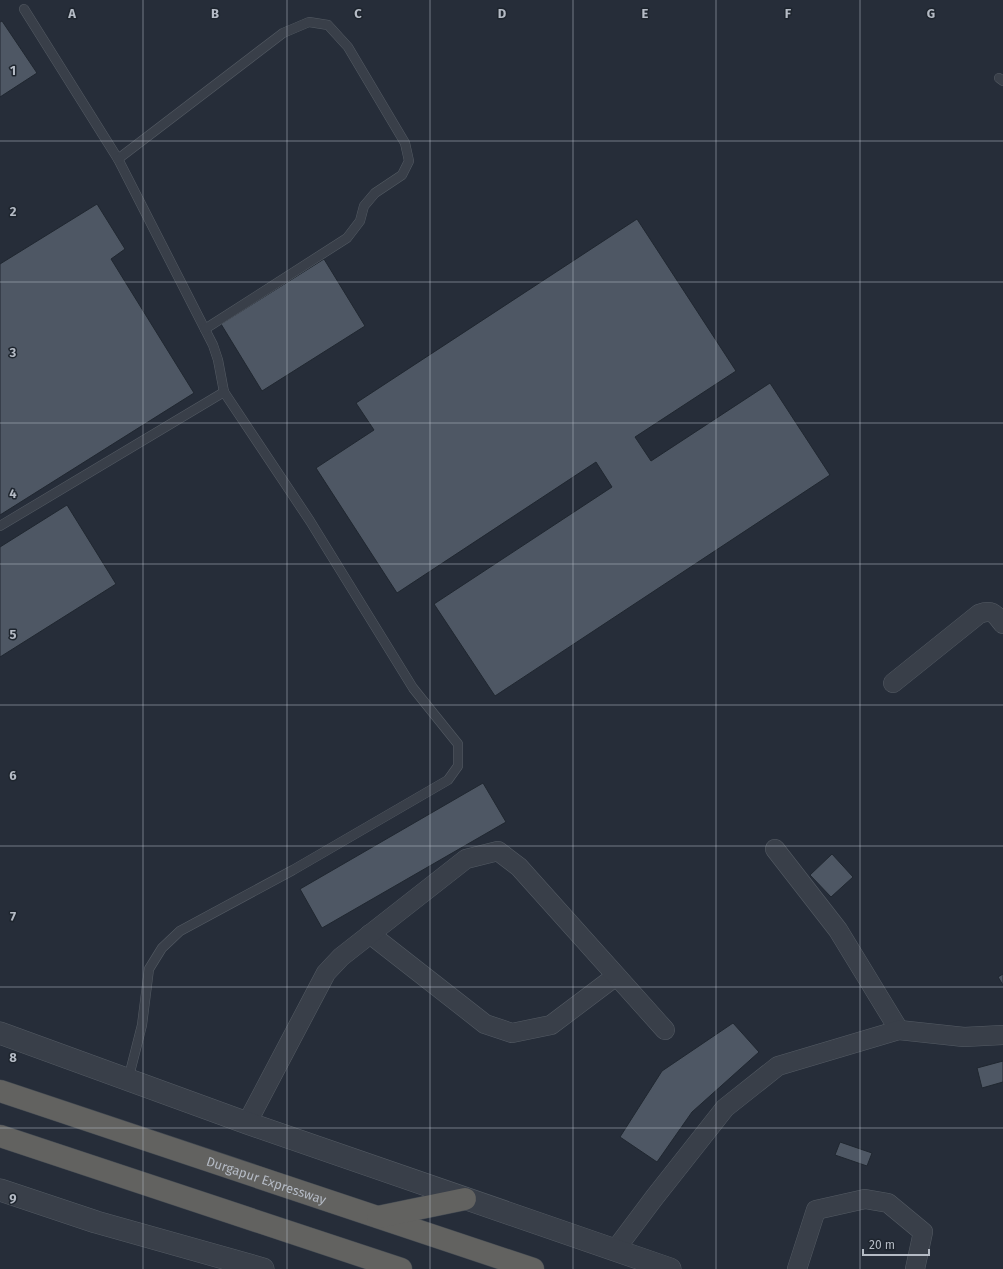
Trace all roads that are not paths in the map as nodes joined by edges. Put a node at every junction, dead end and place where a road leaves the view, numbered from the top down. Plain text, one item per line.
1 (24, 9) dead end
2 (118, 159) junction
3 (206, 329) junction
4 (224, 392) junction
5 (0, 526) edge
6 (1003, 624) edge
7 (893, 683) dead end
8 (775, 848) dead end
9 (370, 934) junction
10 (616, 976) junction
11 (665, 1030) dead end
12 (899, 1030) junction
13 (0, 1033) edge
14 (1003, 1036) edge
15 (128, 1080) junction
16 (0, 1091) edge
17 (247, 1123) junction
18 (0, 1136) edge
19 (0, 1190) edge
20 (465, 1199) junction
21 (377, 1217) junction
22 (615, 1250) junction
23 (263, 1269) edge
24 (402, 1269) edge
25 (533, 1269) edge
26 (670, 1269) edge
27 (797, 1269) edge
28 (915, 1269) edge

1 - 2 lane
2 - 3 lane
2 - 3 lane
3 - 4 lane
4 - 5 lane
4 - 15 lane
6 - 7 street
8 - 12 street
9 - 10 street
9 - 10 street
9 - 17 street
10 - 11 street
12 - 14 street
12 - 22 street
13 - 15 street
15 - 17 street
16 - 21 highway, Durgapur Expressway
17 - 20 street
18 - 24 highway
19 - 23 street
20 - 21 highway
20 - 22 street
21 - 25 highway, Durgapur Expressway
22 - 26 street
27 - 28 street

